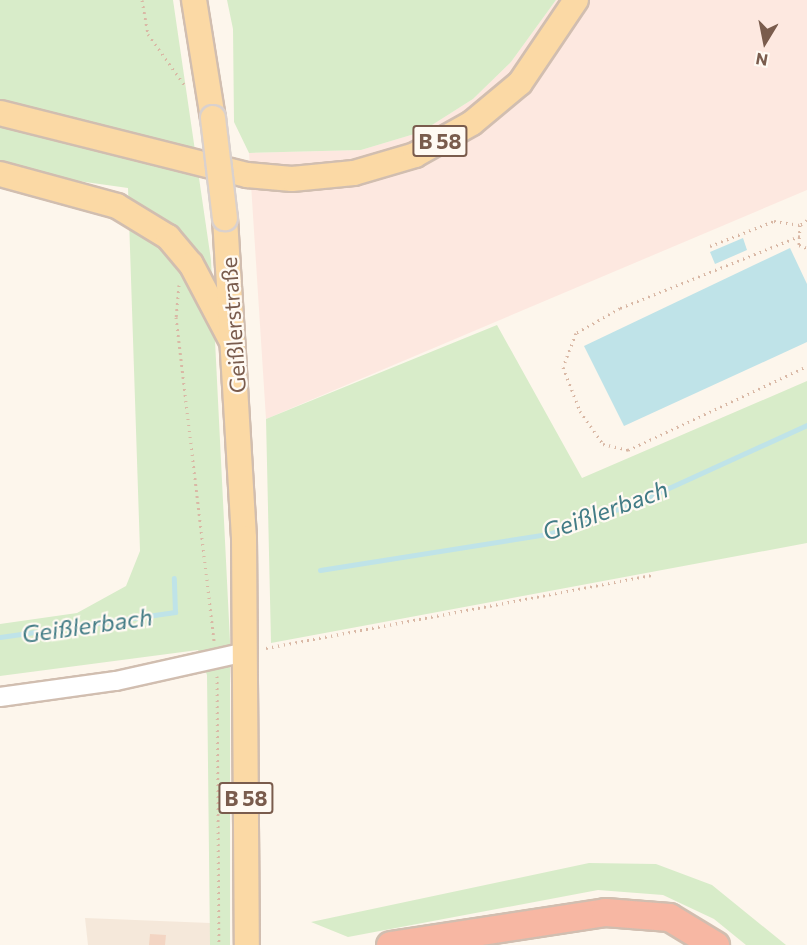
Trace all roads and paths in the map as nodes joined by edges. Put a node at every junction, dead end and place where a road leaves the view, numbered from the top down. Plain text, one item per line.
1 (142, 0) edge
2 (194, 0) edge
3 (576, 0) edge
4 (190, 97) dead end
5 (0, 113) edge
6 (0, 174) edge
7 (807, 220) edge
8 (800, 225) junction
9 (800, 236) junction
10 (710, 246) dead end
11 (807, 248) edge
12 (191, 264) junction
13 (234, 346) junction
14 (807, 366) edge
15 (653, 575) dead end
16 (246, 652) junction
17 (216, 660) junction
18 (0, 697) edge
19 (219, 945) edge
20 (247, 945) edge
21 (390, 945) edge
22 (497, 945) edge
23 (691, 945) edge
24 (715, 945) edge

1 - 4 path
2 - 13 main road, Geißlerstraße / B 58, bridge
3 - 5 main road, B 58
6 - 12 main road
7 - 8 path
8 - 9 path
8 - 10 path
9 - 11 path
9 - 14 path
12 - 13 main road
12 - 17 path
13 - 16 main road, Geißlerstraße / B 58
15 - 16 path
16 - 17 street
16 - 20 main road, Geißlerstraße / B 58
17 - 18 street
17 - 19 path
21 - 24 highway
22 - 23 highway

